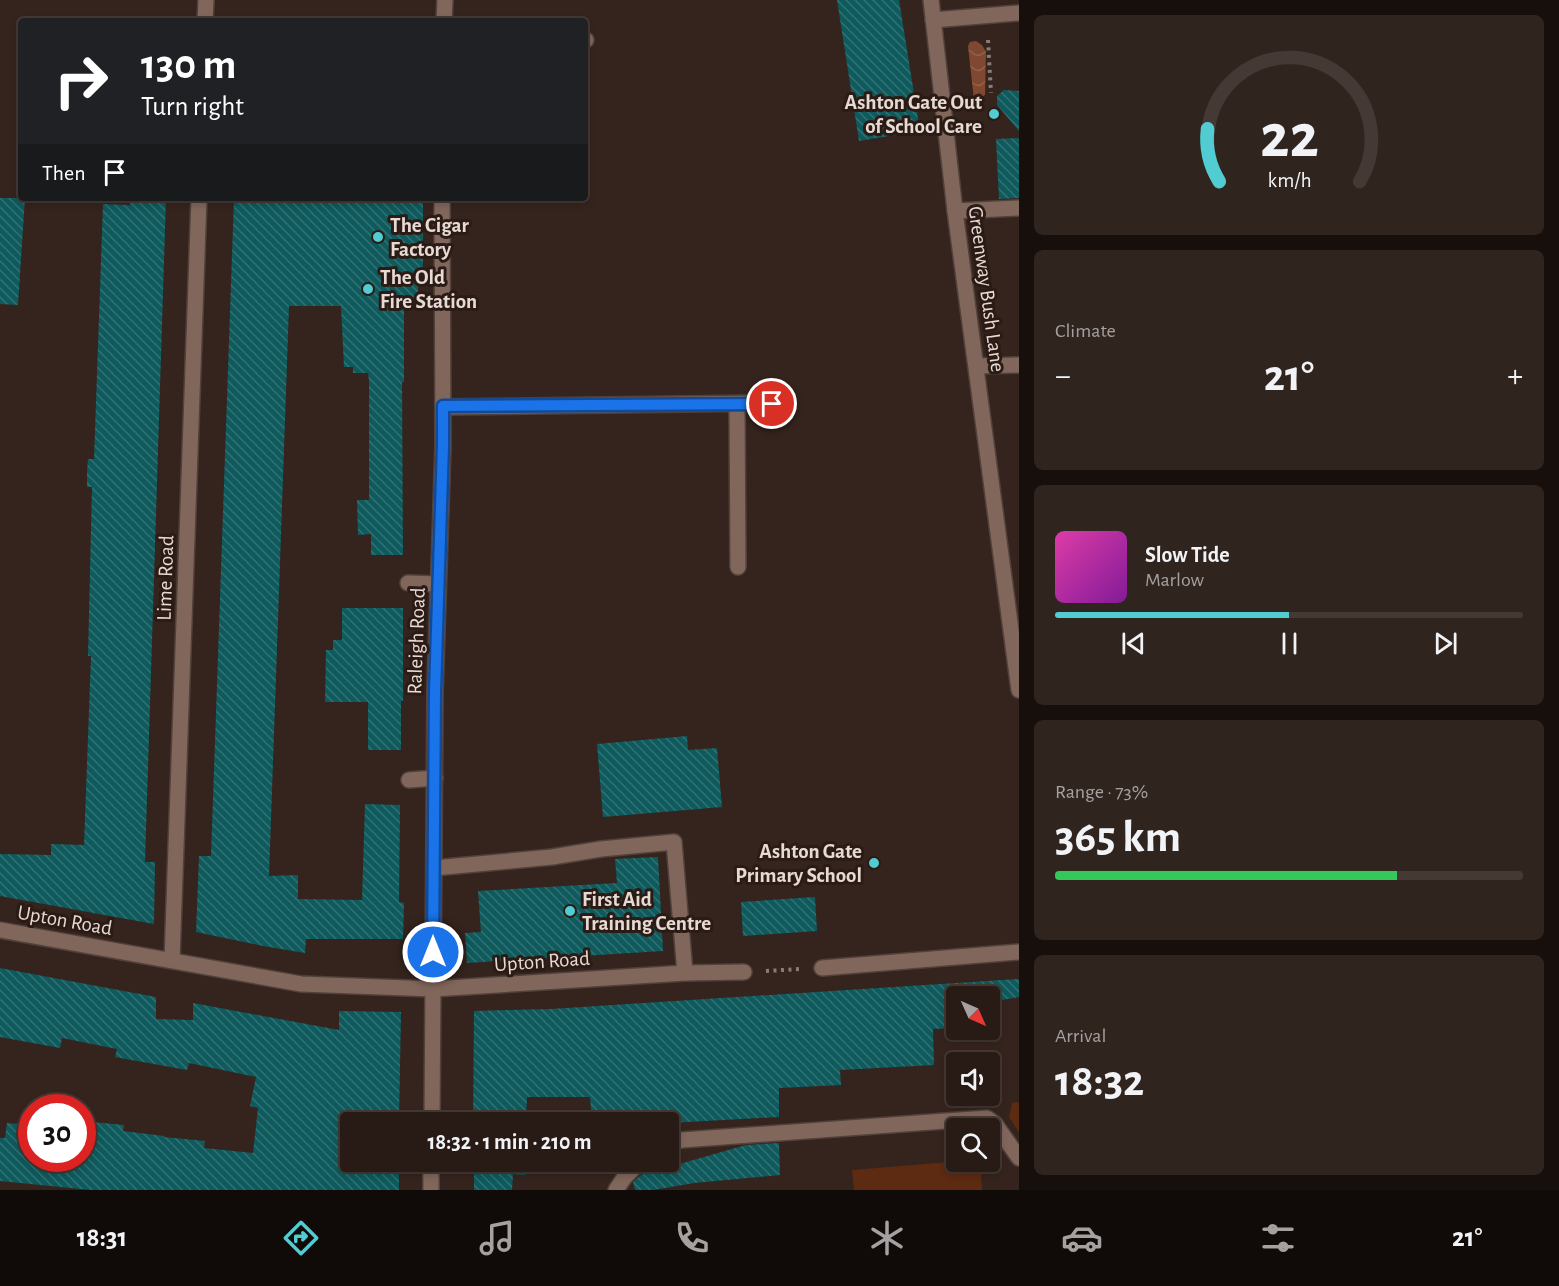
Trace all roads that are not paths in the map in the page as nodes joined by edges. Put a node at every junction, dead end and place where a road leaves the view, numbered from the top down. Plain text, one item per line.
1 (206, 0) edge
2 (444, 0) edge
3 (931, 0) edge
4 (1019, 13) edge
5 (205, 18) edge
6 (444, 18) edge
7 (933, 20) junction
8 (199, 201) edge
9 (442, 201) edge
10 (1019, 208) edge
11 (956, 211) junction
12 (1019, 365) edge
13 (977, 366) junction
14 (737, 404) junction
15 (772, 404) dead end
16 (443, 406) junction
17 (738, 567) dead end
18 (408, 583) dead end
19 (438, 584) junction
20 (1019, 688) edge
21 (435, 778) junction
22 (409, 780) dead end
23 (434, 868) junction
24 (0, 930) edge
25 (1019, 952) edge
26 (172, 960) junction
27 (822, 968) road end
28 (744, 972) road end
29 (685, 973) junction
30 (433, 989) junction
31 (432, 1112) edge
32 (679, 1141) edge
33 (1019, 1158) edge
34 (431, 1172) edge
35 (630, 1172) edge
36 (431, 1190) edge
37 (616, 1190) edge

1 - 5 street
2 - 6 street
3 - 7 street, Greenway Bush Lane
4 - 7 street
7 - 11 street, Greenway Bush Lane
8 - 26 street, Lime Road
9 - 16 street, Raleigh Road
10 - 11 street
11 - 13 street, Greenway Bush Lane
12 - 13 street
13 - 20 street, Greenway Bush Lane
14 - 15 street
14 - 16 street
14 - 17 street
16 - 19 street, Raleigh Road
18 - 19 street
19 - 21 street, Raleigh Road
21 - 22 street
21 - 23 street, Raleigh Road
23 - 29 street
23 - 30 street, Raleigh Road
24 - 26 street, Upton Road
25 - 27 street
26 - 30 street, Upton Road
28 - 29 street, Upton Road
29 - 30 street, Upton Road
30 - 31 street, Raleigh Road
32 - 33 street
34 - 36 street
35 - 37 street

